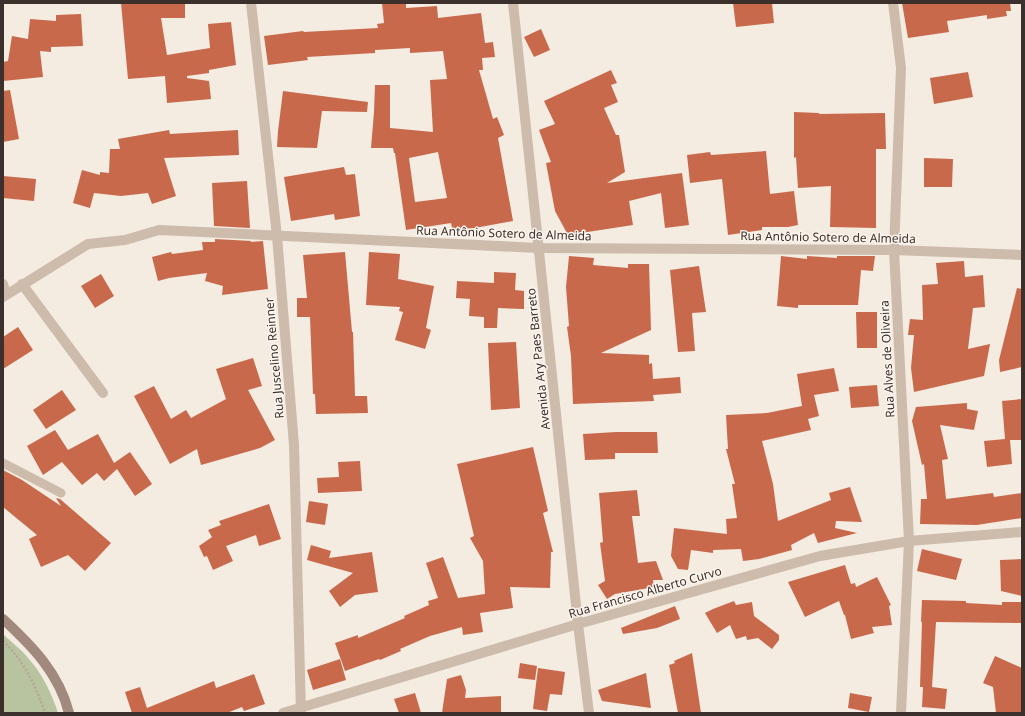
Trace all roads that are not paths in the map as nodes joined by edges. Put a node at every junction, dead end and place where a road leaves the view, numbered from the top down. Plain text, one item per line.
1 (250, 3) edge
2 (513, 3) edge
3 (893, 3) edge
4 (277, 236) junction
5 (539, 248) junction
6 (894, 250) junction
7 (1022, 255) edge
8 (3, 284) edge
9 (22, 284) junction
10 (5, 295) edge
11 (103, 392) dead end
12 (3, 463) edge
13 (61, 493) dead end
14 (1022, 532) edge
15 (909, 541) junction
16 (3, 619) edge
17 (578, 624) junction
18 (301, 711) edge
19 (69, 713) edge
20 (283, 713) edge
21 (589, 713) edge
22 (901, 713) edge

1 - 4 street, Rua Juscelino Reinner
2 - 5 street, Avenida Ary Paes Barreto
3 - 6 street, Rua Alves de Oliveira
4 - 5 street, Rua Antônio Sotero de Almeida
4 - 9 street, Rua Antônio Sotero de Almeida
4 - 18 street, Rua Juscelino Reinner
5 - 6 street, Rua Antônio Sotero de Almeida
5 - 17 street, Avenida Ary Paes Barreto
6 - 7 street, Rua Antônio Sotero de Almeida
6 - 15 street, Rua Alves de Oliveira
8 - 10 street
9 - 10 street, Rua Antônio Sotero de Almeida
9 - 11 street
12 - 13 lane
14 - 15 street, Rua Francisco Alberto Curvo
15 - 17 street, Rua Francisco Alberto Curvo
15 - 22 street, Rua Alves de Oliveira
16 - 19 main road
17 - 18 street, Rua Francisco Alberto Curvo
17 - 21 street, Avenida Ary Paes Barreto
18 - 20 street, Rua Francisco Alberto Curvo

